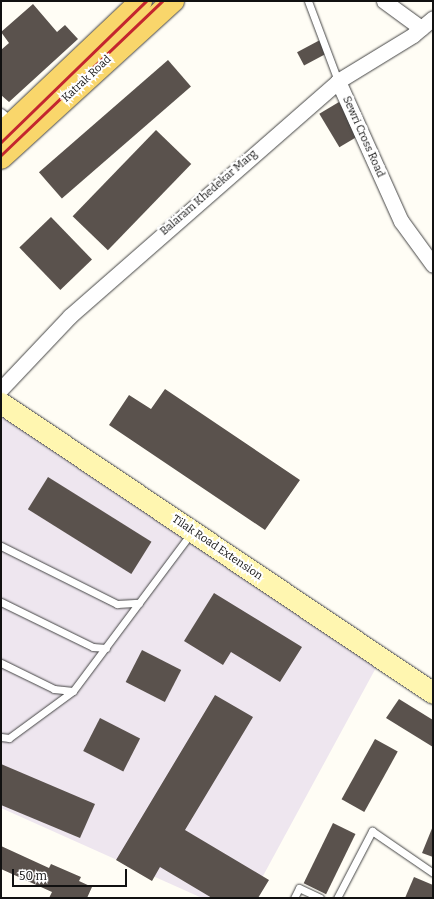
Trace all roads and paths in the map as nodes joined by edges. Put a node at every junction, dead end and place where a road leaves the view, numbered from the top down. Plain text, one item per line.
1 (308, 1) edge
2 (384, 1) edge
3 (164, 4) edge
4 (137, 14) edge
5 (433, 18) edge
6 (421, 28) junction
7 (338, 81) junction
8 (13, 126) edge
9 (1, 158) edge
10 (433, 265) edge
11 (1, 389) edge
12 (1, 403) edge
13 (192, 532) junction
14 (1, 546) edge
15 (1, 602) edge
16 (139, 603) junction
17 (106, 648) junction
18 (1, 663) edge
19 (73, 692) junction
20 (433, 693) edge
21 (1, 737) edge
22 (433, 873) edge
23 (294, 898) edge
24 (320, 898) edge
25 (337, 898) edge

1 - 7 lane, Sewri Cross Road
2 - 6 street
3 - 4 main road, Katrak Road
4 - 8 main road, Katrak Road
5 - 6 street, Balaram Khedekar Marg
6 - 7 street, Balaram Khedekar Marg
7 - 10 street, Sewri Cross Road
7 - 11 street, Balaram Khedekar Marg
8 - 9 main road, Katrak Road
12 - 13 main road, Tilak Road Extension
13 - 16 lane
13 - 20 main road, Tilak Road Extension
14 - 16 lane
15 - 17 lane
16 - 17 lane
17 - 19 lane
18 - 19 lane
19 - 21 lane
22 - 25 lane
23 - 24 lane

